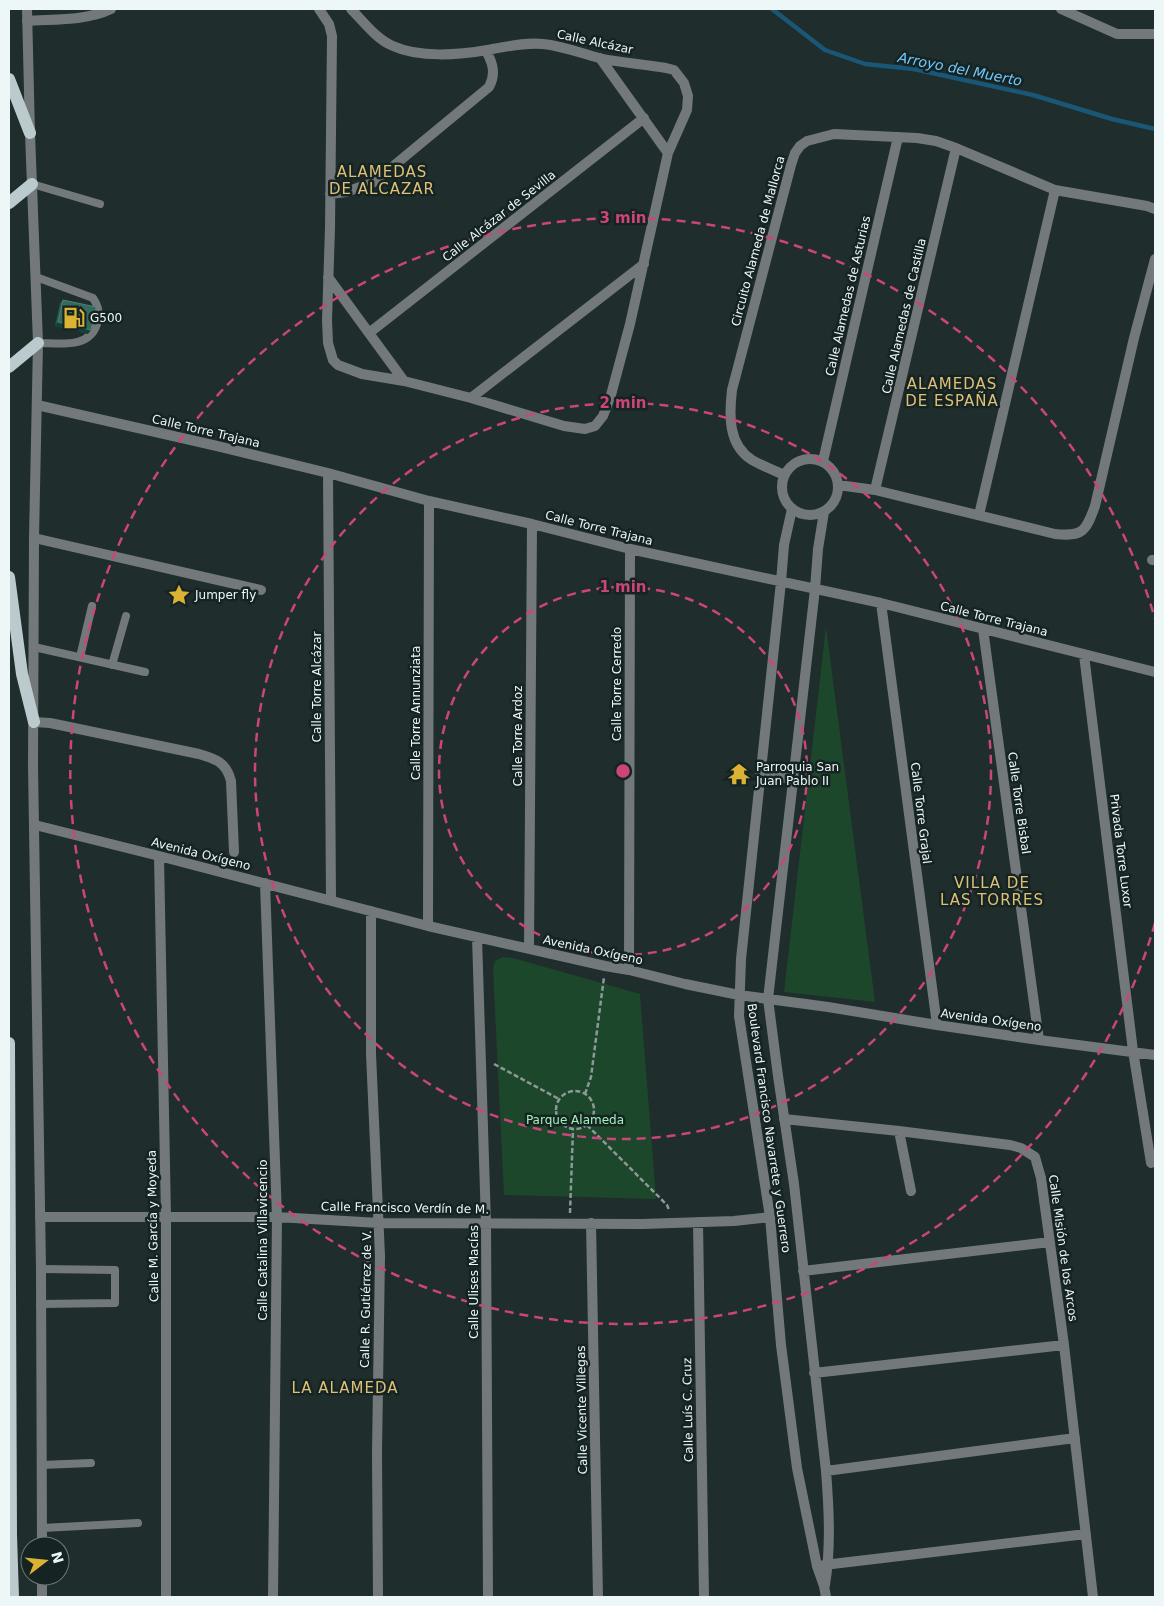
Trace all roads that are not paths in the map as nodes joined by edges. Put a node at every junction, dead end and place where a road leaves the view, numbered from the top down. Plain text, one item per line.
1 (27, 9) edge
2 (111, 9) edge
3 (319, 9) edge
4 (351, 9) edge
5 (1061, 9) edge
6 (27, 21) junction
7 (1155, 34) edge
8 (486, 51) junction
9 (600, 58) junction
10 (9, 79) edge
11 (644, 118) junction
12 (30, 133) junction
13 (898, 137) junction
14 (956, 148) junction
15 (668, 153) junction
16 (32, 184) junction
17 (1055, 190) junction
18 (330, 194) junction
19 (9, 203) edge
20 (100, 204) dead end
21 (1155, 209) edge
22 (1155, 258) edge
23 (644, 264) junction
24 (328, 277) junction
25 (36, 278) junction
26 (369, 333) junction
27 (38, 343) junction
28 (9, 367) edge
29 (404, 381) junction
30 (471, 398) junction
31 (37, 405) junction
32 (823, 462) junction
33 (328, 473) junction
34 (784, 475) junction
35 (838, 485) junction
36 (875, 490) junction
37 (429, 501) junction
38 (792, 509) junction
39 (824, 512) junction
40 (979, 514) junction
41 (532, 524) junction
42 (34, 538) junction
43 (630, 549) junction
44 (9, 577) edge
45 (781, 582) junction
46 (815, 588) junction
47 (261, 590) dead end
48 (881, 603) junction
49 (92, 606) dead end
50 (126, 616) dead end
51 (982, 629) junction
52 (34, 647) junction
53 (1084, 655) junction
54 (80, 658) junction
55 (112, 664) junction
56 (145, 672) dead end
57 (1155, 672) edge
58 (34, 722) junction
59 (760, 775) junction
60 (793, 779) junction
61 (35, 825) junction
62 (234, 852) dead end
63 (159, 856) junction
64 (265, 883) junction
65 (331, 900) junction
66 (371, 911) junction
67 (428, 926) junction
68 (478, 937) junction
69 (530, 949) junction
70 (629, 970) junction
71 (739, 995) junction
72 (768, 999) junction
73 (937, 1025) junction
74 (1039, 1040) junction
75 (9, 1043) edge
76 (1133, 1051) junction
77 (1155, 1055) edge
78 (784, 1119) junction
79 (899, 1131) junction
80 (1151, 1163) dead end
81 (910, 1191) dead end
82 (166, 1217) junction
83 (277, 1217) junction
84 (770, 1217) junction
85 (40, 1218) junction
86 (698, 1222) junction
87 (379, 1223) junction
88 (486, 1223) junction
89 (591, 1223) junction
90 (1050, 1242) junction
91 (41, 1269) junction
92 (803, 1271) junction
93 (40, 1304) junction
94 (1064, 1345) junction
95 (814, 1373) junction
96 (1075, 1438) junction
97 (91, 1463) dead end
98 (41, 1464) junction
99 (826, 1471) junction
100 (138, 1523) dead end
101 (42, 1528) junction
102 (10, 1530) edge
103 (1086, 1534) junction
104 (42, 1536) edge
105 (823, 1565) junction
106 (13, 1597) edge
107 (166, 1597) edge
108 (273, 1597) edge
109 (378, 1597) edge
110 (488, 1597) edge
111 (598, 1597) edge
112 (704, 1597) edge
113 (826, 1597) edge
114 (1093, 1597) edge

1 - 6 street
2 - 6 street
3 - 18 street, Calle Alcázar
4 - 8 street, Calle Alcázar
5 - 7 street
6 - 12 street
8 - 9 street, Calle Alcázar
8 - 18 street
9 - 11 street
9 - 15 street, Calle Alcázar
10 - 12 main road
11 - 15 street
11 - 26 street, Calle Alcázar de Sevilla
12 - 16 street
13 - 14 street, Circuito Alameda de Mallorca
13 - 32 street, Calle Alamedas de Asturias
13 - 34 street, Circuito Alameda de Mallorca
14 - 17 street, Circuito Alameda de Mallorca
14 - 36 street, Calle Alamedas de Castilla
15 - 23 street, Calle Alcázar
16 - 19 main road
16 - 20 lane
16 - 25 street
17 - 21 street, Circuito Alameda de Mallorca
17 - 40 street
18 - 24 street, Calle Alcázar
22 - 40 street
23 - 30 street
23 - 30 street, Calle Alcázar
24 - 26 street
24 - 29 street, Calle Alcázar
25 - 27 street
25 - 27 lane
26 - 29 street
27 - 28 main road
27 - 31 street
29 - 30 street, Calle Alcázar
31 - 33 street, Calle Torre Trajana
31 - 42 street
32 - 34 street
32 - 35 street
33 - 37 street, Calle Torre Trajana
33 - 65 street, Calle Torre Alcázar
34 - 38 street
35 - 36 street
35 - 39 street
36 - 40 street
37 - 41 street, Calle Torre Trajana
37 - 67 street, Calle Torre Annunziata
38 - 39 street
38 - 45 street
39 - 46 street
41 - 43 street, Calle Torre Trajana
41 - 69 street, Calle Torre Ardoz
42 - 47 street
42 - 52 street
43 - 45 street, Calle Torre Trajana
43 - 70 street, Calle Torre Cerredo
44 - 58 main road
45 - 46 street, Calle Torre Trajana
45 - 59 street, Boulevard Francisco Navarrete y Guerrero
46 - 48 street, Calle Torre Trajana
46 - 60 street, Boulevard Francisco Navarrete y Guerrero
48 - 51 street, Calle Torre Trajana
48 - 73 street, Calle Torre Grajal
49 - 54 lane
50 - 55 lane
51 - 53 street, Calle Torre Trajana
51 - 74 street, Calle Torre Bisbal
52 - 54 lane
52 - 58 street
53 - 57 street, Calle Torre Trajana
53 - 76 street, Privada Torre Luxor
54 - 55 lane
55 - 56 lane
58 - 61 street
58 - 62 street
59 - 60 street
59 - 71 street, Boulevard Francisco Navarrete y Guerrero
60 - 72 street, Boulevard Francisco Navarrete y Guerrero
61 - 63 street, Avenida Oxígeno
61 - 85 street
63 - 64 street, Avenida Oxígeno
63 - 82 street, Calle M. García y Moyeda
64 - 65 street, Avenida Oxígeno
64 - 83 street, Calle Catalina Villavicencio
65 - 66 street, Avenida Oxígeno
66 - 67 street, Avenida Oxígeno
66 - 87 street, Calle R. Gutiérrez de V.
67 - 68 street, Avenida Oxígeno
68 - 69 street, Avenida Oxígeno
68 - 88 street, Calle Ulises Macías
69 - 70 street, Avenida Oxígeno
70 - 71 street, Avenida Oxígeno
71 - 72 street, Avenida Oxígeno
71 - 84 street, Boulevard Francisco Navarrete y Guerrero
72 - 73 street, Avenida Oxígeno
72 - 78 street, Boulevard Francisco Navarrete y Guerrero
73 - 74 street, Avenida Oxígeno
74 - 76 street, Avenida Oxígeno
75 - 102 main road
76 - 77 street, Avenida Oxígeno
76 - 80 street, Privada Torre Luxor
78 - 79 street, Calle Misión de los Arcos
78 - 92 street, Boulevard Francisco Navarrete y Guerrero
79 - 81 street
79 - 90 street, Calle Misión de los Arcos
82 - 83 street, Calle Francisco Verdín de M.
82 - 85 street, Calle Francisco Verdín de M.
82 - 107 street, Calle M. García y Moyeda
83 - 87 street, Calle Francisco Verdín de M.
83 - 108 street, Calle Catalina Villavicencio
84 - 86 street, Calle Francisco Verdín de M.
84 - 105 street, Boulevard Francisco Navarrete y Guerrero
85 - 91 street
86 - 89 street, Calle Francisco Verdín de M.
86 - 112 street, Calle Luís C. Cruz
87 - 88 street, Calle Francisco Verdín de M.
87 - 109 street, Calle R. Gutiérrez de V.
88 - 89 street, Calle Francisco Verdín de M.
88 - 110 street, Calle Ulises Macías
89 - 111 street, Calle Vicente Villegas
90 - 92 street
90 - 94 street, Calle Misión de los Arcos
91 - 93 street
91 - 93 lane
92 - 95 street, Boulevard Francisco Navarrete y Guerrero
93 - 98 street
94 - 95 street
94 - 96 street, Calle Misión de los Arcos
95 - 99 street, Boulevard Francisco Navarrete y Guerrero
96 - 99 street
96 - 103 street, Calle Misión de los Arcos
97 - 98 lane
98 - 101 street
99 - 105 street, Boulevard Francisco Navarrete y Guerrero
100 - 101 lane
101 - 104 street
102 - 106 main road
103 - 105 street
103 - 114 street, Calle Misión de los Arcos
105 - 113 street, Boulevard Francisco Navarrete y Guerrero

